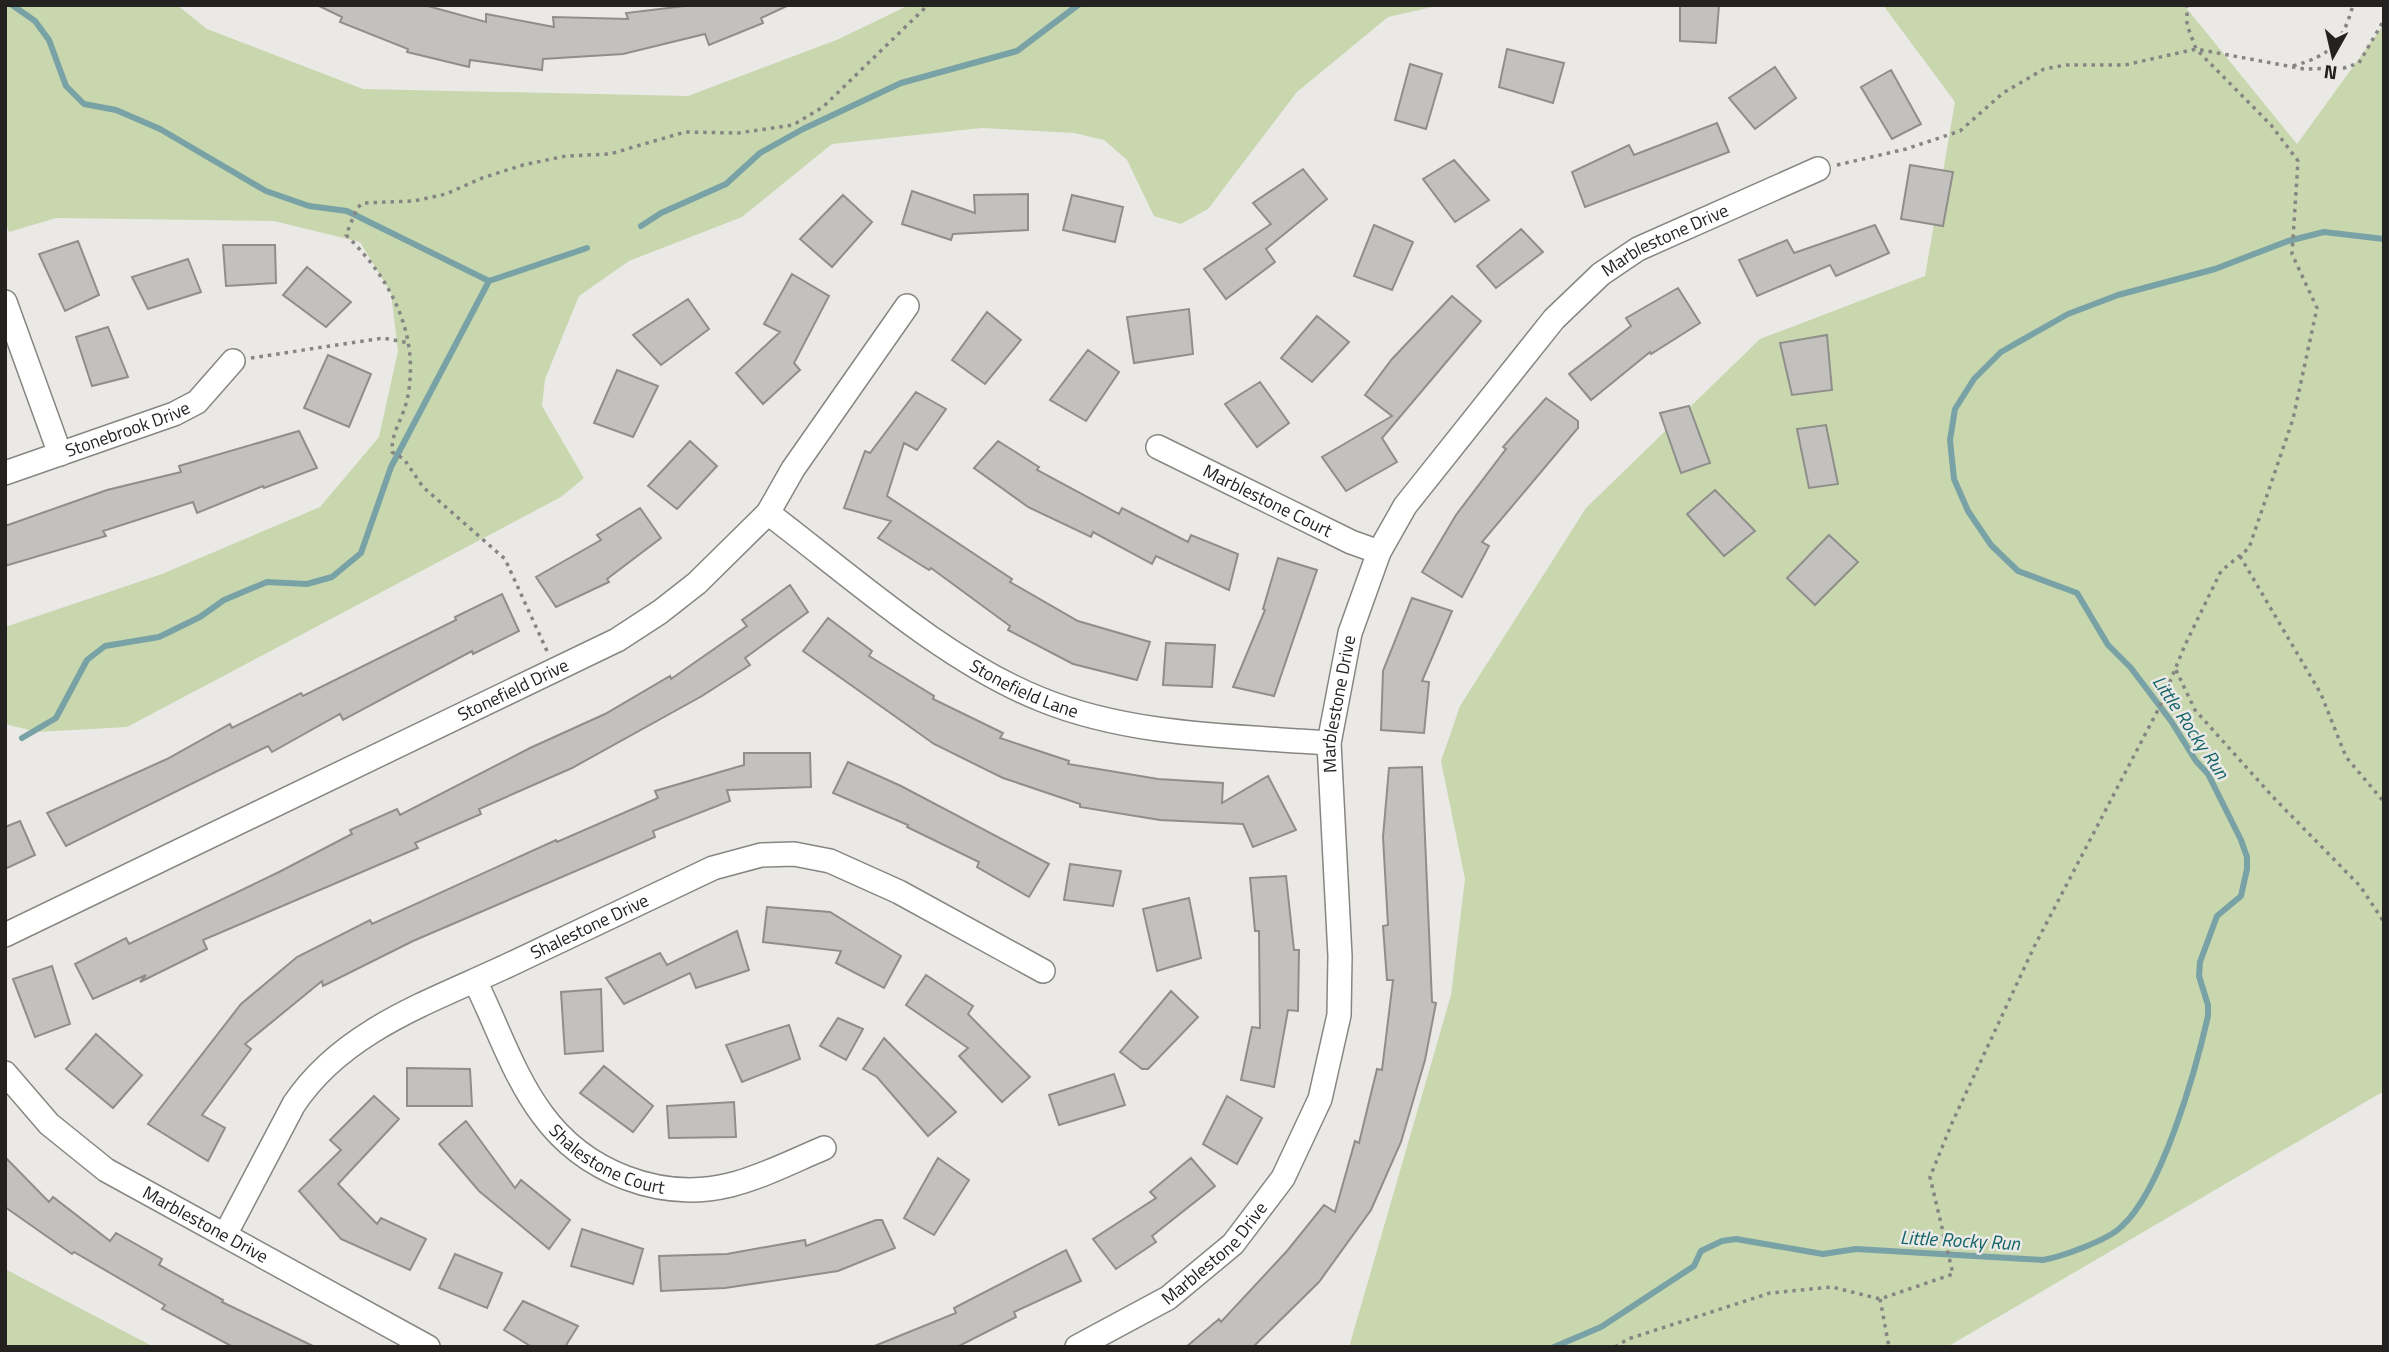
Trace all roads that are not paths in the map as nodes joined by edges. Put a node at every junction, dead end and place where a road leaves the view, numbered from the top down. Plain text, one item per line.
1 (1818, 170) road end
2 (5, 302) edge
3 (906, 306) dead end
4 (233, 360) road end
5 (1158, 447) dead end
6 (60, 454) junction
7 (5, 473) edge
8 (768, 513) junction
9 (1379, 552) junction
10 (1329, 743) junction
11 (5, 936) edge
12 (1043, 971) dead end
13 (475, 981) junction
14 (5, 1073) edge
15 (824, 1148) dead end
16 (225, 1234) junction
17 (428, 1347) edge
18 (1077, 1347) edge

1 - 9 street, Marblestone Drive
2 - 6 street
3 - 8 street, Stonefield Drive
4 - 6 street, Stonebrook Drive
5 - 9 street, Marblestone Court
6 - 7 street, Stonebrook Drive
8 - 10 street, Stonefield Lane
8 - 11 street, Stonefield Drive
9 - 10 street, Marblestone Drive
10 - 18 street, Marblestone Drive
12 - 13 street, Shalestone Drive
13 - 15 street, Shalestone Court
13 - 16 street, Shalestone Drive
14 - 16 street, Marblestone Drive
16 - 17 street, Marblestone Drive

